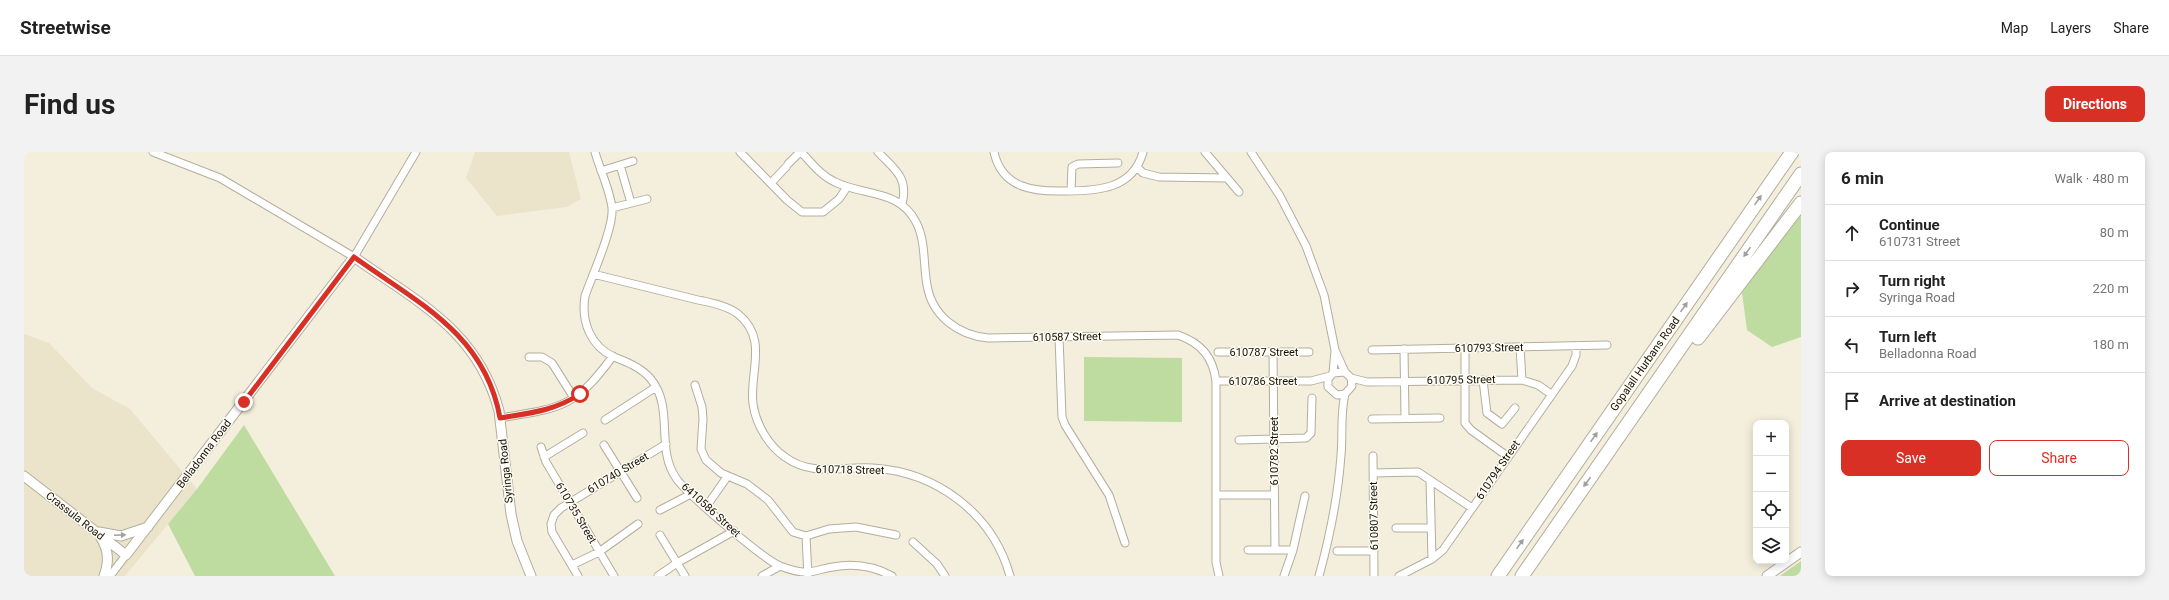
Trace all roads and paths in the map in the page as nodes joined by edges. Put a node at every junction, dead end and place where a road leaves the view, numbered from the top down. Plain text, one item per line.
1 (153, 152) edge
2 (416, 152) edge
3 (595, 152) edge
4 (740, 152) edge
5 (800, 152) edge
6 (878, 152) edge
7 (994, 152) edge
8 (1143, 152) edge
9 (1205, 152) edge
10 (1251, 152) edge
11 (1792, 152) edge
12 (633, 161) dead end
13 (1118, 163) dead end
14 (620, 165) junction
15 (1137, 167) junction
16 (601, 171) junction
17 (1801, 174) edge
18 (1227, 178) junction
19 (770, 183) junction
20 (847, 187) junction
21 (1071, 191) junction
22 (1239, 192) dead end
23 (647, 198) dead end
24 (631, 202) junction
25 (1801, 203) edge
26 (902, 204) junction
27 (612, 208) junction
28 (354, 257) junction
29 (593, 274) junction
30 (1060, 337) junction
31 (1607, 345) dead end
32 (1576, 346) junction
33 (1520, 347) junction
34 (1465, 348) junction
35 (1404, 349) junction
36 (1335, 350) junction
37 (1372, 350) dead end
38 (1218, 352) dead end
39 (1273, 352) junction
40 (1310, 352) dead end
41 (613, 356) junction
42 (529, 358) dead end
43 (1345, 372) junction
44 (1331, 374) junction
45 (1351, 378) junction
46 (1483, 380) junction
47 (1522, 380) junction
48 (1216, 381) junction
49 (1274, 381) junction
50 (1311, 381) junction
51 (1464, 381) junction
52 (1367, 382) junction
53 (1404, 382) junction
54 (695, 385) dead end
55 (656, 387) junction
56 (1328, 387) junction
57 (1348, 392) junction
58 (1333, 394) junction
59 (1551, 394) junction
60 (574, 398) junction
61 (1312, 398) dead end
62 (1515, 408) dead end
63 (1341, 412) junction
64 (1633, 416) junction
65 (500, 418) junction
66 (1405, 418) junction
67 (1440, 418) dead end
68 (1372, 419) dead end
69 (605, 420) dead end
70 (583, 433) dead end
71 (1239, 440) dead end
72 (1274, 440) junction
73 (666, 444) junction
74 (604, 445) dead end
75 (541, 447) dead end
76 (1373, 456) dead end
77 (1507, 456) junction
78 (544, 457) junction
79 (620, 471) junction
80 (1373, 473) junction
81 (24, 476) edge
82 (727, 477) junction
83 (1430, 480) junction
84 (691, 494) junction
85 (1216, 495) junction
86 (1274, 496) junction
87 (1305, 496) dead end
88 (637, 498) dead end
89 (569, 502) junction
90 (706, 507) junction
91 (1472, 508) junction
92 (660, 510) dead end
93 (638, 524) dead end
94 (150, 526) junction
95 (1396, 528) dead end
96 (1431, 528) junction
97 (93, 530) junction
98 (734, 531) junction
99 (660, 535) dead end
100 (896, 535) dead end
101 (806, 536) junction
102 (913, 542) dead end
103 (1125, 543) dead end
104 (1248, 550) dead end
105 (1275, 550) junction
106 (1293, 550) junction
107 (1337, 551) dead end
108 (1374, 551) junction
109 (600, 552) junction
110 (1801, 552) edge
111 (126, 556) junction
112 (1432, 559) junction
113 (677, 562) junction
114 (572, 565) junction
115 (780, 566) junction
116 (808, 574) edge
117 (104, 576) edge
118 (110, 576) edge
119 (531, 576) edge
120 (578, 576) edge
121 (614, 576) edge
122 (658, 576) edge
123 (685, 576) edge
124 (762, 576) edge
125 (892, 576) edge
126 (945, 576) edge
127 (1010, 576) edge
128 (1219, 576) edge
129 (1284, 576) edge
130 (1319, 576) edge
131 (1374, 576) edge
132 (1399, 576) edge
133 (1498, 576) edge
134 (1522, 576) edge
135 (1767, 576) edge

1 - 28 street
2 - 28 street, Belladonna Road
3 - 16 street, 6410586 Street
4 - 19 street
5 - 19 street
5 - 20 street, 610587 Street
6 - 26 street
7 - 21 street
8 - 15 street
9 - 18 street
10 - 36 street
133 -> 11 highway, Gopalall Hurbans Road
12 - 14 street
13 - 21 street
14 - 16 street
14 - 24 street
15 - 18 street
15 - 21 street
16 - 27 street, 6410586 Street
17 -> 64 highway, Gopalall Hurbans Road
18 - 22 street
19 - 20 street
20 - 26 street, 610587 Street
23 - 24 street
24 - 27 street
25 - 64 highway
26 - 30 street, 610587 Street
27 - 29 street, 6410586 Street
28 - 65 street, Syringa Road
28 - 94 street, Belladonna Road
29 - 41 street, 6410586 Street
29 - 127 street, 610718 Street
30 - 48 street, 610587 Street
30 - 103 street
31 - 32 street, 610793 Street
32 - 33 street, 610793 Street
32 - 59 street, 610794 Street
33 - 34 street, 610793 Street
33 - 47 street
34 - 35 street, 610793 Street
34 - 51 street
35 - 37 street, 610793 Street
35 - 53 street
36 - 43 street
36 - 44 street
38 - 39 street, 610787 Street
39 - 40 street, 610787 Street
39 - 49 street, 610782 Street
41 - 55 street, 6410586 Street
41 - 60 street
42 - 60 street
43 - 44 street
43 - 45 street
44 - 50 street
44 - 56 street
45 - 52 street
45 - 57 street
46 - 47 street, 610795 Street
46 - 51 street, 610795 Street
46 - 62 street
47 - 59 street, 610795 Street
48 - 49 street, 610786 Street
48 - 85 street, 610587 Street
49 - 50 street, 610786 Street
49 - 72 street, 610782 Street
50 - 56 street
51 - 53 street, 610795 Street
51 - 77 street
52 - 53 street, 610795 Street
52 - 57 street
53 - 66 street
54 - 82 street
55 - 69 street
55 - 73 street, 6410586 Street
56 - 58 street
57 - 58 street
57 - 63 street
58 - 63 street
59 - 77 street, 610794 Street
60 - 65 street
61 - 72 street
63 - 130 street
64 -> 134 highway, Gopalall Hurbans Road
65 - 119 street, Syringa Road
66 - 67 street
66 - 68 street
70 - 78 street
71 - 72 street
72 - 86 street, 610782 Street
73 - 79 street, 610740 Street
73 - 84 street, 6410586 Street
74 - 79 street
75 - 78 street, 610735 Street
76 - 80 street, 610807 Street
77 - 91 street, 610794 Street
78 - 89 street, 610735 Street
79 - 88 street
79 - 89 street, 610740 Street
80 - 83 street
80 - 108 street, 610807 Street
81 - 97 street, Crassula Road
82 - 90 street
82 - 101 street
83 - 91 street
83 - 96 street
84 - 90 street, 6410586 Street
84 - 92 street
85 - 86 street
85 - 128 street, 610587 Street
86 - 105 street, 610782 Street
87 - 106 street
89 - 109 street, 610735 Street
89 - 114 street, 610740 Street
90 - 98 street, 6410586 Street
91 - 112 street, 610794 Street
93 - 109 street
97 -> 94 street
94 - 111 street, Belladonna Road
95 - 96 street
96 - 112 street
97 - 111 street, Crassula Road
97 - 117 street
98 - 113 street
98 - 115 street, 6410586 Street
99 - 113 street
100 - 101 street
101 - 116 street
102 - 126 street
104 - 105 street
105 - 106 street
106 - 129 street
107 - 108 street
108 - 131 street, 610807 Street
109 - 114 street
109 - 121 street, 610735 Street
110 - 135 street
111 - 118 street, Belladonna Road
112 - 132 street, 610794 Street
113 - 122 street
113 - 123 street
114 - 120 street, 610740 Street
115 - 116 street, 6410586 Street
115 - 124 street
116 - 125 street, 6410586 Street

